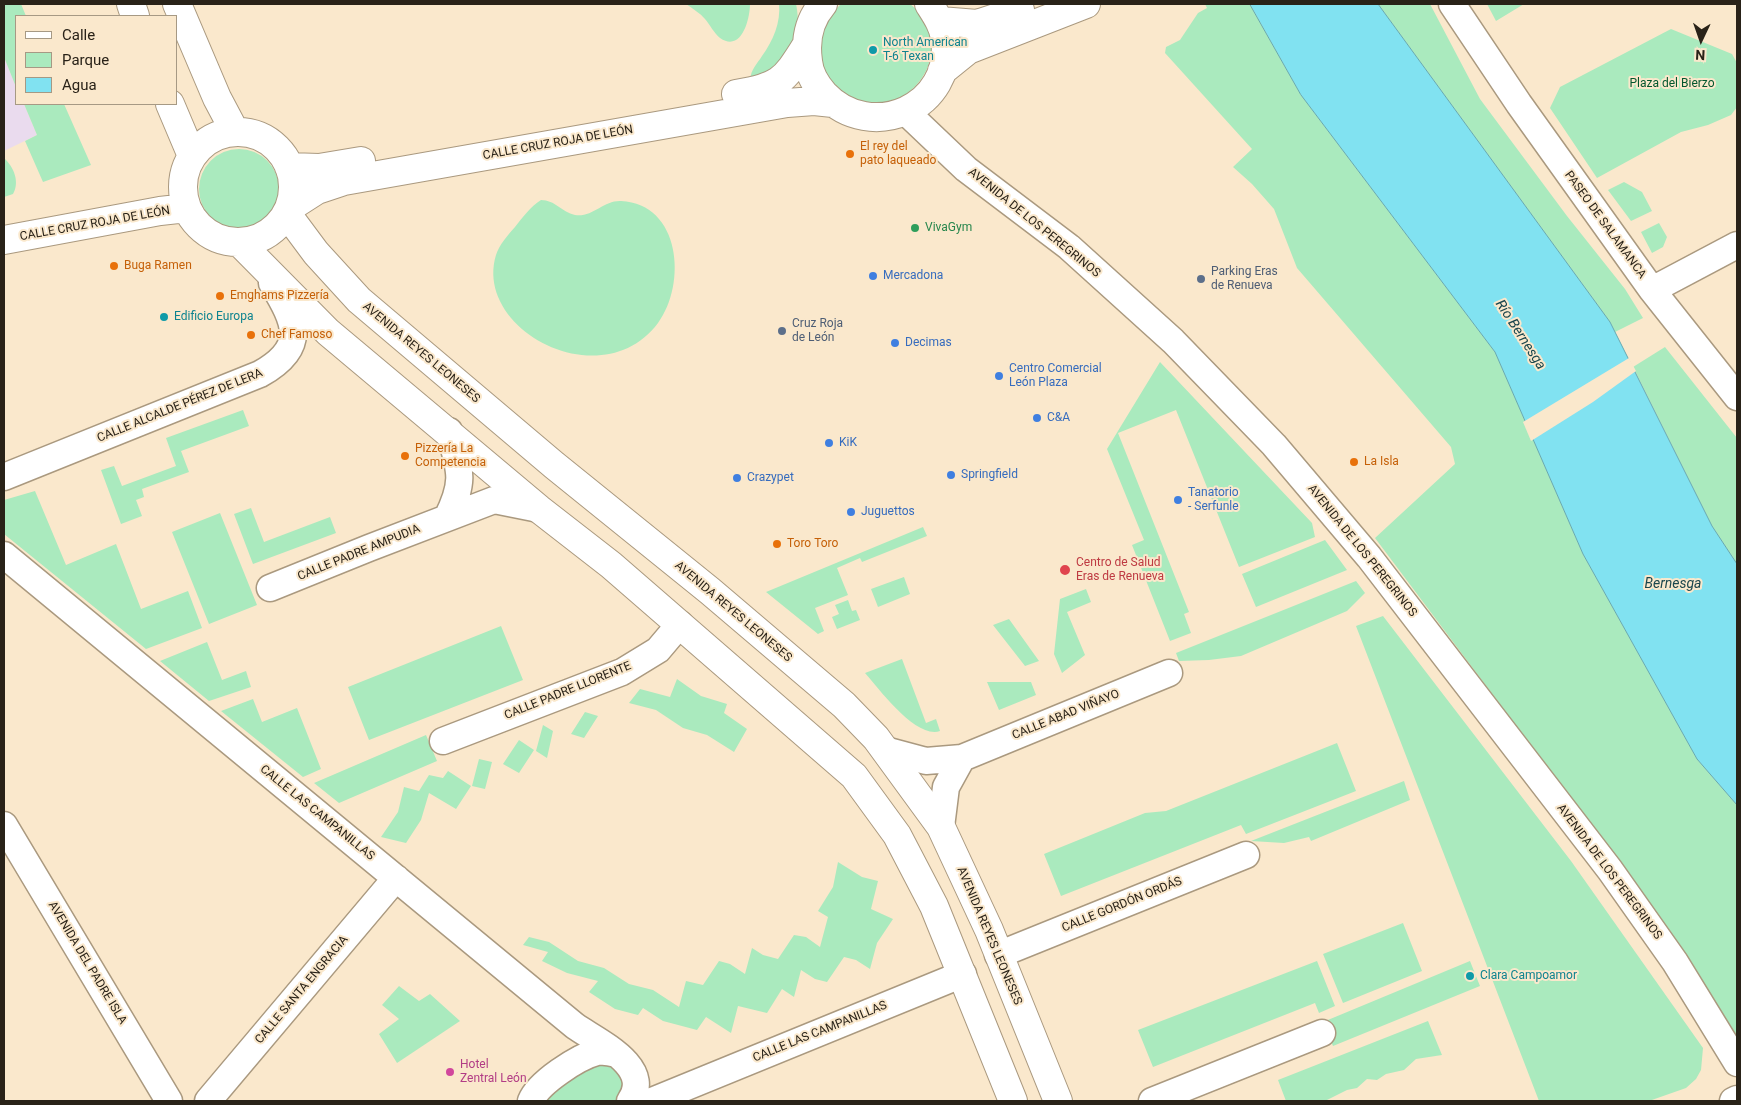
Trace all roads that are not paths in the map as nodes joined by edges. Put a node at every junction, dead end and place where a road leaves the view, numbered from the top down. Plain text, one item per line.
1 (177, 4) edge
2 (1036, 4) edge
3 (1086, 4) edge
4 (1452, 4) edge
5 (1462, 4) edge
6 (935, 12) edge
7 (811, 19) edge
8 (1481, 45) junction
9 (942, 71) junction
10 (833, 103) junction
11 (170, 105) edge
12 (906, 112) junction
13 (234, 132) junction
14 (192, 156) junction
15 (289, 167) junction
16 (185, 199) junction
17 (288, 211) junction
18 (4, 222) edge
19 (4, 240) edge
20 (240, 243) junction
21 (1737, 245) edge
22 (260, 263) junction
23 (1652, 290) junction
24 (1735, 391) edge
25 (449, 431) junction
26 (4, 477) edge
27 (540, 509) junction
28 (447, 518) junction
29 (4, 555) edge
30 (270, 588) dead end
31 (680, 624) junction
32 (1169, 673) dead end
33 (444, 741) dead end
34 (885, 750) junction
35 (962, 758) junction
36 (4, 824) edge
37 (941, 827) junction
38 (1246, 855) dead end
39 (396, 878) junction
40 (998, 955) junction
41 (963, 974) junction
42 (1322, 1033) dead end
43 (624, 1061) junction
44 (1737, 1063) edge
45 (553, 1076) junction
46 (678, 1090) junction
47 (1737, 1099) edge
48 (170, 1101) edge
49 (208, 1101) edge
50 (512, 1101) edge
51 (531, 1101) edge
52 (630, 1101) edge
53 (652, 1101) edge
54 (1014, 1101) edge
55 (1058, 1101) edge
56 (1152, 1101) edge
57 (1733, 1101) edge

1 - 13 main road
2 - 6 main road
3 - 9 main road
4 - 8 street, PASEO DE SALAMANCA
5 - 8 street, PASEO DE SALAMANCA
6 - 9 main road
7 - 10 main road
7 - 15 main road, CALLE CRUZ ROJA DE LEÓN
8 - 23 street, PASEO DE SALAMANCA
9 - 12 main road
10 - 12 main road
10 - 17 main road, CALLE CRUZ ROJA DE LEÓN
11 - 14 main road
12 - 44 street, AVENIDA DE LOS PEREGRINOS
13 - 14 main road
13 - 15 main road
14 - 16 main road
15 - 17 main road
16 - 18 main road, CALLE CRUZ ROJA DE LEÓN
16 - 19 main road, CALLE CRUZ ROJA DE LEÓN
16 - 20 main road
17 - 20 main road
17 - 34 main road, AVENIDA REYES LEONESES
20 - 22 main road
21 - 23 street
22 - 25 main road
22 - 26 street, CALLE ALCALDE PÉREZ DE LERA
23 - 24 street, PASEO DE SALAMANCA
25 - 27 main road
25 - 28 street
27 - 28 street, CALLE PADRE AMPUDIA
27 - 31 main road
28 - 30 street, CALLE PADRE AMPUDIA
29 - 39 street, CALLE LAS CAMPANILLAS
31 - 33 street, CALLE PADRE LLORENTE
31 - 41 main road
32 - 35 street, CALLE ABAD VIÑAYO
34 - 35 street, CALLE ABAD VIÑAYO
34 - 37 main road, AVENIDA REYES LEONESES
35 - 37 street
36 - 48 street, AVENIDA DEL PADRE ISLA
37 - 40 main road, AVENIDA REYES LEONESES
38 - 40 street, CALLE GORDÓN ORDÁS
39 - 43 street, CALLE LAS CAMPANILLAS
39 - 49 street, CALLE SANTA ENGRACIA
40 - 55 main road, AVENIDA REYES LEONESES
41 - 46 street, CALLE LAS CAMPANILLAS
41 - 54 main road
42 - 56 street
43 - 45 street
43 - 46 street, CALLE LAS CAMPANILLAS
43 - 52 street
45 - 50 street
45 - 51 street
46 - 53 street, CALLE LAS CAMPANILLAS
47 - 57 street

